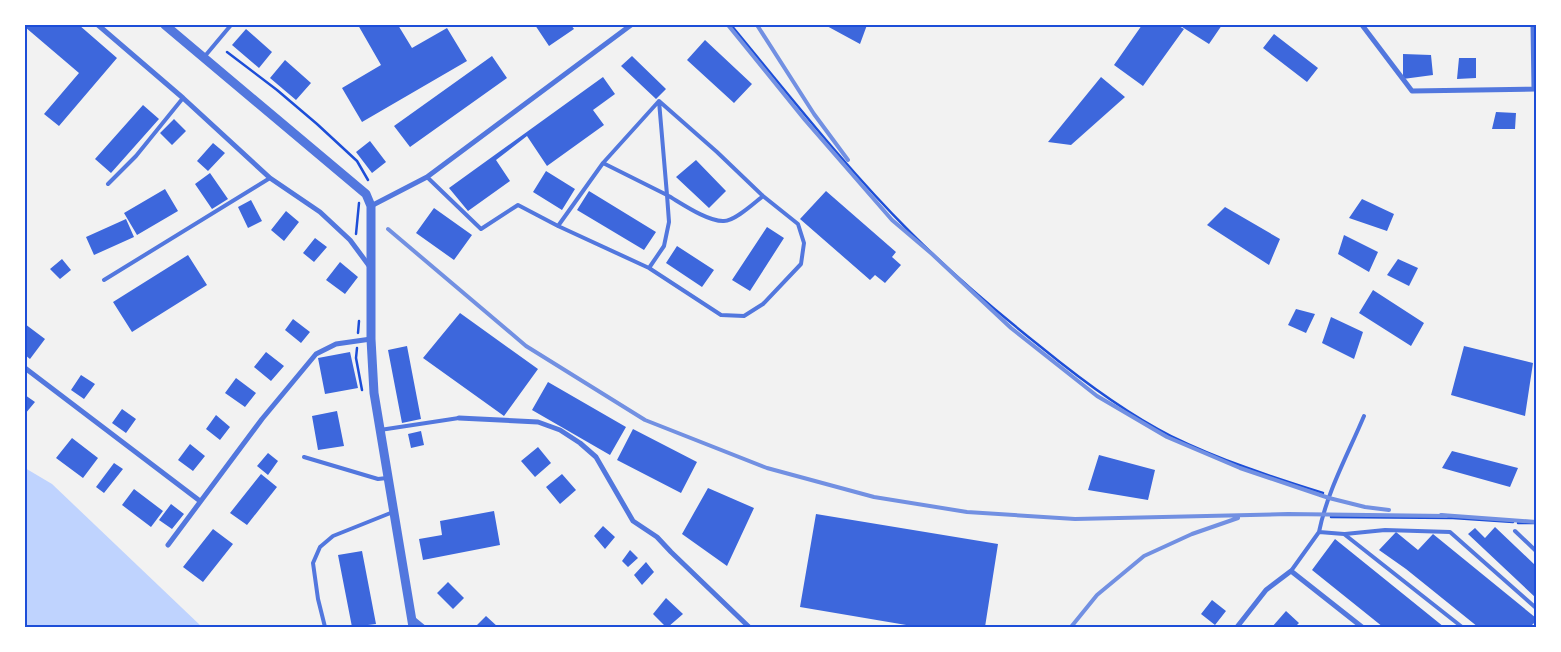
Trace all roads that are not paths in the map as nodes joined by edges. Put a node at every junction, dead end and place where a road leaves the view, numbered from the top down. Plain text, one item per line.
1 (98, 25) edge
2 (165, 25) edge
3 (232, 25) edge
4 (631, 25) edge
5 (1362, 25) edge
6 (1534, 25) edge
7 (204, 58) junction
8 (1535, 89) edge
9 (183, 98) junction
10 (659, 102) junction
11 (603, 163) junction
12 (427, 177) junction
13 (270, 178) junction
14 (108, 184) dead end
15 (667, 195) junction
16 (763, 196) junction
17 (371, 206) junction
18 (558, 226) junction
19 (370, 268) junction
20 (649, 268) junction
21 (104, 280) dead end
22 (371, 339) junction
23 (25, 368) edge
24 (1364, 416) dead end
25 (459, 418) joint
26 (380, 430) junction
27 (304, 457) dead end
28 (387, 478) junction
29 (200, 501) junction
30 (393, 512) junction
31 (1515, 531) dead end
32 (1319, 532) junction
33 (1344, 534) junction
34 (168, 544) dead end
35 (1536, 551) edge
36 (1291, 571) junction
37 (1536, 608) edge
38 (411, 617) junction
39 (325, 627) edge
40 (413, 627) edge
41 (423, 627) edge
42 (749, 627) edge
43 (1237, 627) edge
44 (1362, 627) edge
45 (1462, 627) edge

1 - 9 street
2 - 7 street
3 - 7 lane
4 - 12 street
5 - 8 street
6 - 8 street
7 - 17 street
9 - 13 street
9 - 14 lane
10 - 11 lane
10 - 15 lane
10 - 16 lane
11 - 15 lane
11 - 18 lane
12 - 17 street
12 - 18 lane
13 - 19 street
13 - 21 lane
15 - 16 lane
15 - 20 lane
16 - 20 lane
17 - 19 street
18 - 20 lane
19 - 22 street
22 - 26 street
22 - 29 street
23 - 29 street
24 - 32 lane
25 - 26 lane
25 - 42 street
26 - 28 street
27 - 28 lane
28 - 30 street
29 - 34 street
30 - 38 street
30 - 39 lane
31 - 35 lane
32 - 33 lane
32 - 36 lane
33 - 37 lane
33 - 45 lane
36 - 43 street
36 - 44 street
38 - 40 street
38 - 41 street

